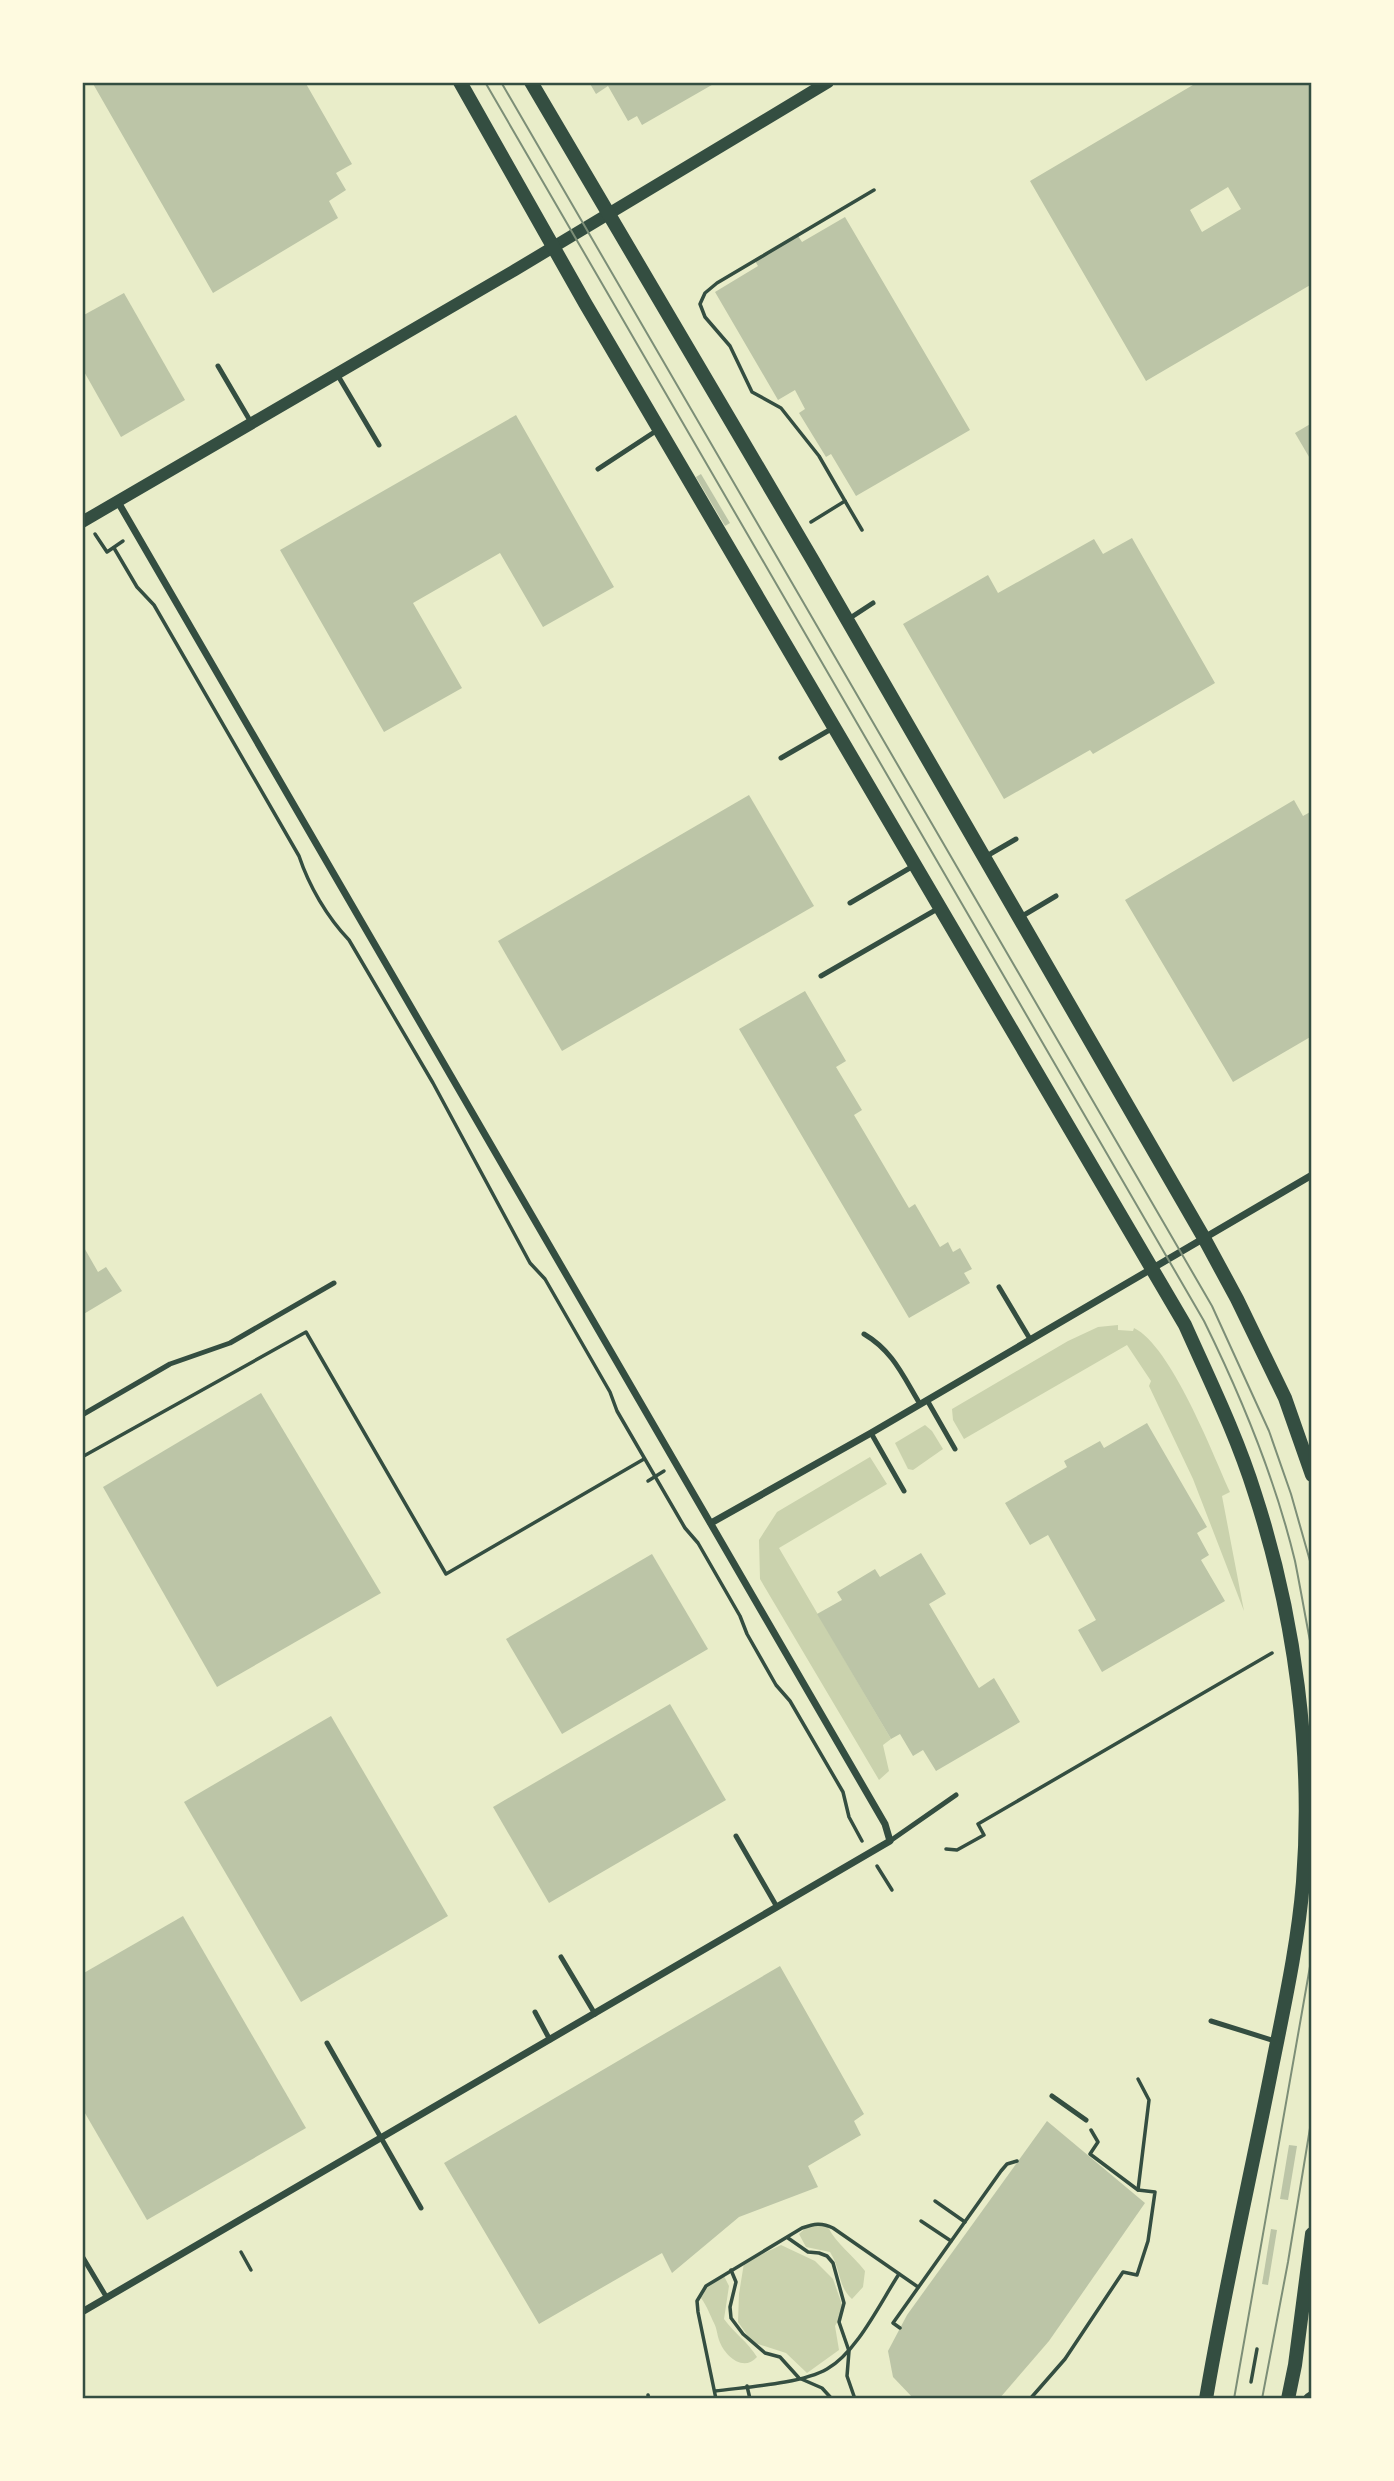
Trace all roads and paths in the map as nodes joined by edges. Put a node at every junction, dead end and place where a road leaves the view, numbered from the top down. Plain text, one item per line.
1 (460, 82) edge
2 (531, 82) edge
3 (828, 82) edge
4 (874, 190) dead end
5 (608, 212) junction
6 (553, 246) junction
7 (219, 366) dead end
8 (337, 374) junction
9 (252, 424) junction
10 (659, 429) junction
11 (379, 445) dead end
12 (598, 469) dead end
13 (845, 501) junction
14 (118, 502) junction
15 (82, 522) edge
16 (811, 522) dead end
17 (862, 530) dead end
18 (95, 534) dead end
19 (123, 541) dead end
20 (114, 548) junction
21 (873, 603) dead end
22 (847, 620) junction
23 (833, 728) junction
24 (781, 758) dead end
25 (1016, 839) dead end
26 (984, 857) junction
27 (915, 865) junction
28 (1056, 896) dead end
29 (850, 903) dead end
30 (939, 908) junction
31 (1019, 918) junction
32 (821, 976) dead end
33 (1312, 1175) edge
34 (1204, 1238) junction
35 (1151, 1269) junction
36 (334, 1283) dead end
37 (999, 1287) dead end
38 (864, 1334) dead end
39 (1030, 1339) junction
40 (923, 1402) junction
41 (82, 1415) edge
42 (871, 1433) junction
43 (955, 1449) dead end
44 (82, 1457) edge
45 (645, 1459) junction
46 (667, 1470) dead end
47 (1312, 1475) edge
48 (655, 1477) junction
49 (648, 1481) dead end
50 (904, 1491) dead end
51 (711, 1523) junction
52 (1272, 1653) dead end
53 (956, 1795) dead end
54 (856, 1830) dead end
55 (736, 1836) dead end
56 (890, 1841) junction
57 (946, 1849) dead end
58 (777, 1907) junction
59 (561, 1957) dead end
60 (535, 2012) dead end
61 (595, 2014) junction
62 (1211, 2021) dead end
63 (551, 2041) junction
64 (1277, 2042) junction
65 (327, 2043) dead end
66 (1138, 2079) dead end
67 (1052, 2096) dead end
68 (1086, 2120) joint
69 (382, 2138) junction
70 (1017, 2161) dead end
71 (1138, 2190) junction
72 (935, 2201) dead end
73 (421, 2208) dead end
74 (921, 2221) dead end
75 (965, 2222) junction
76 (1312, 2234) edge
77 (788, 2238) junction
78 (951, 2241) junction
79 (241, 2252) dead end
80 (82, 2256) edge
81 (1310, 2267) edge
82 (251, 2270) dead end
83 (732, 2270) junction
84 (899, 2274) junction
85 (918, 2287) junction
86 (107, 2298) junction
87 (82, 2312) edge
88 (900, 2328) dead end
89 (1257, 2349) dead end
90 (849, 2351) junction
91 (799, 2378) junction
92 (1251, 2382) dead end
93 (747, 2386) junction
94 (715, 2391) junction
95 (716, 2399) edge
96 (750, 2399) edge
97 (832, 2399) edge
98 (855, 2399) edge
99 (1031, 2399) edge
100 (1206, 2399) edge
101 (1288, 2399) edge

1 - 6 main road
2 - 5 main road
3 - 5 street
4 - 13 path
5 - 6 street
5 - 22 main road
6 - 8 street
6 - 10 main road
7 - 9 lane
8 - 9 street
8 - 11 lane
9 - 14 street
10 - 12 lane
10 - 23 main road
13 - 16 path
13 - 17 path
14 - 15 street
14 - 51 street
18 - 20 path
19 - 20 path
20 - 45 path
21 - 22 lane
22 - 26 main road
23 - 24 lane
23 - 27 main road
25 - 26 lane
26 - 31 main road
27 - 29 lane
27 - 30 main road
28 - 31 lane
30 - 32 lane
30 - 35 main road
31 - 34 main road
33 - 34 street
34 - 35 street
34 - 47 main road
35 - 39 street
35 - 64 main road
36 - 41 lane
37 - 39 lane
38 - 40 lane
39 - 40 street
40 - 42 street
40 - 43 lane
42 - 50 lane
42 - 51 street
44 - 45 path
45 - 48 path
46 - 48 path
48 - 49 path
48 - 54 path
51 - 56 street
52 - 57 path
53 - 56 lane
55 - 58 lane
56 - 58 street
58 - 61 street
59 - 61 lane
60 - 63 lane
61 - 63 street
62 - 64 lane
63 - 69 street
64 - 100 main road
65 - 69 lane
66 - 71 path
67 - 68 lane
68 - 71 path
69 - 73 lane
69 - 86 street
70 - 75 path
71 - 99 path
72 - 75 path
74 - 78 path
75 - 78 path
76 - 81 main road
77 - 83 path
77 - 84 path
77 - 90 path
78 - 85 path
79 - 82 path
80 - 86 lane
81 - 101 main road
83 - 91 path
83 - 94 path
84 - 85 path
84 - 90 path
85 - 88 path
86 - 87 street
89 - 92 path
90 - 91 path
90 - 98 path
91 - 93 path
91 - 97 path
93 - 94 path
93 - 96 path
94 - 95 path

